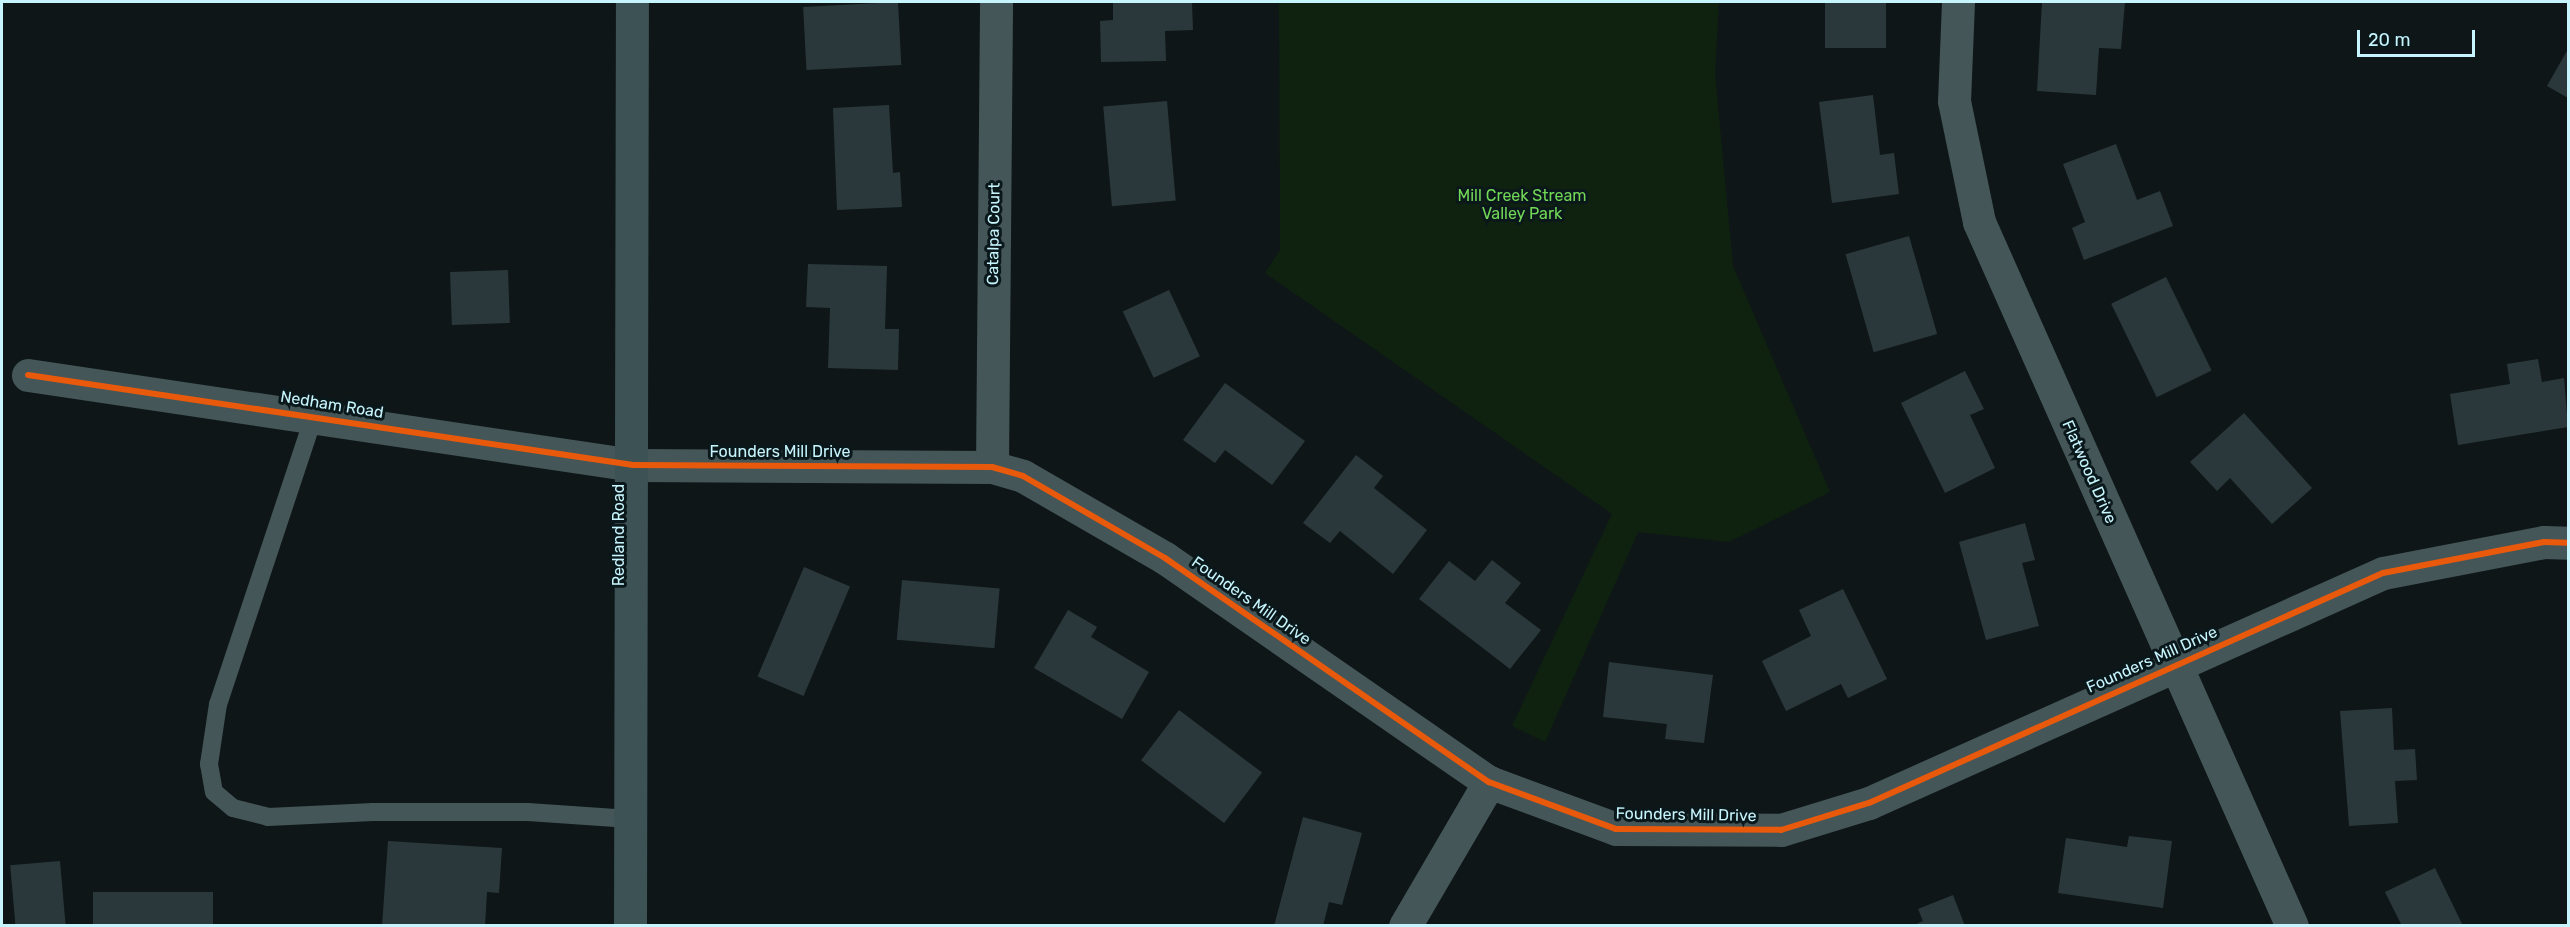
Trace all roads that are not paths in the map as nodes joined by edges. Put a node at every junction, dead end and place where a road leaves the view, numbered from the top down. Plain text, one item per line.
1 (632, 2) edge
2 (996, 2) edge
3 (1958, 2) edge
4 (27, 375) dead end
5 (314, 416) junction
6 (633, 465) junction
7 (992, 467) junction
8 (2568, 543) edge
9 (2174, 664) junction
10 (1489, 782) junction
11 (630, 819) junction
12 (630, 926) edge
13 (1405, 926) edge
14 (2292, 926) edge

1 - 6 main road, Redland Road
2 - 7 street, Catalpa Court
3 - 9 street, Flatwood Drive
4 - 5 street, Nedham Road
5 - 6 street, Nedham Road
5 - 11 lane
6 - 7 street, Founders Mill Drive
6 - 11 main road, Redland Road
7 - 10 street, Founders Mill Drive
8 - 9 street, Founders Mill Drive
9 - 10 street, Founders Mill Drive
9 - 14 street, Flatwood Drive
10 - 13 street
11 - 12 main road, Redland Road

